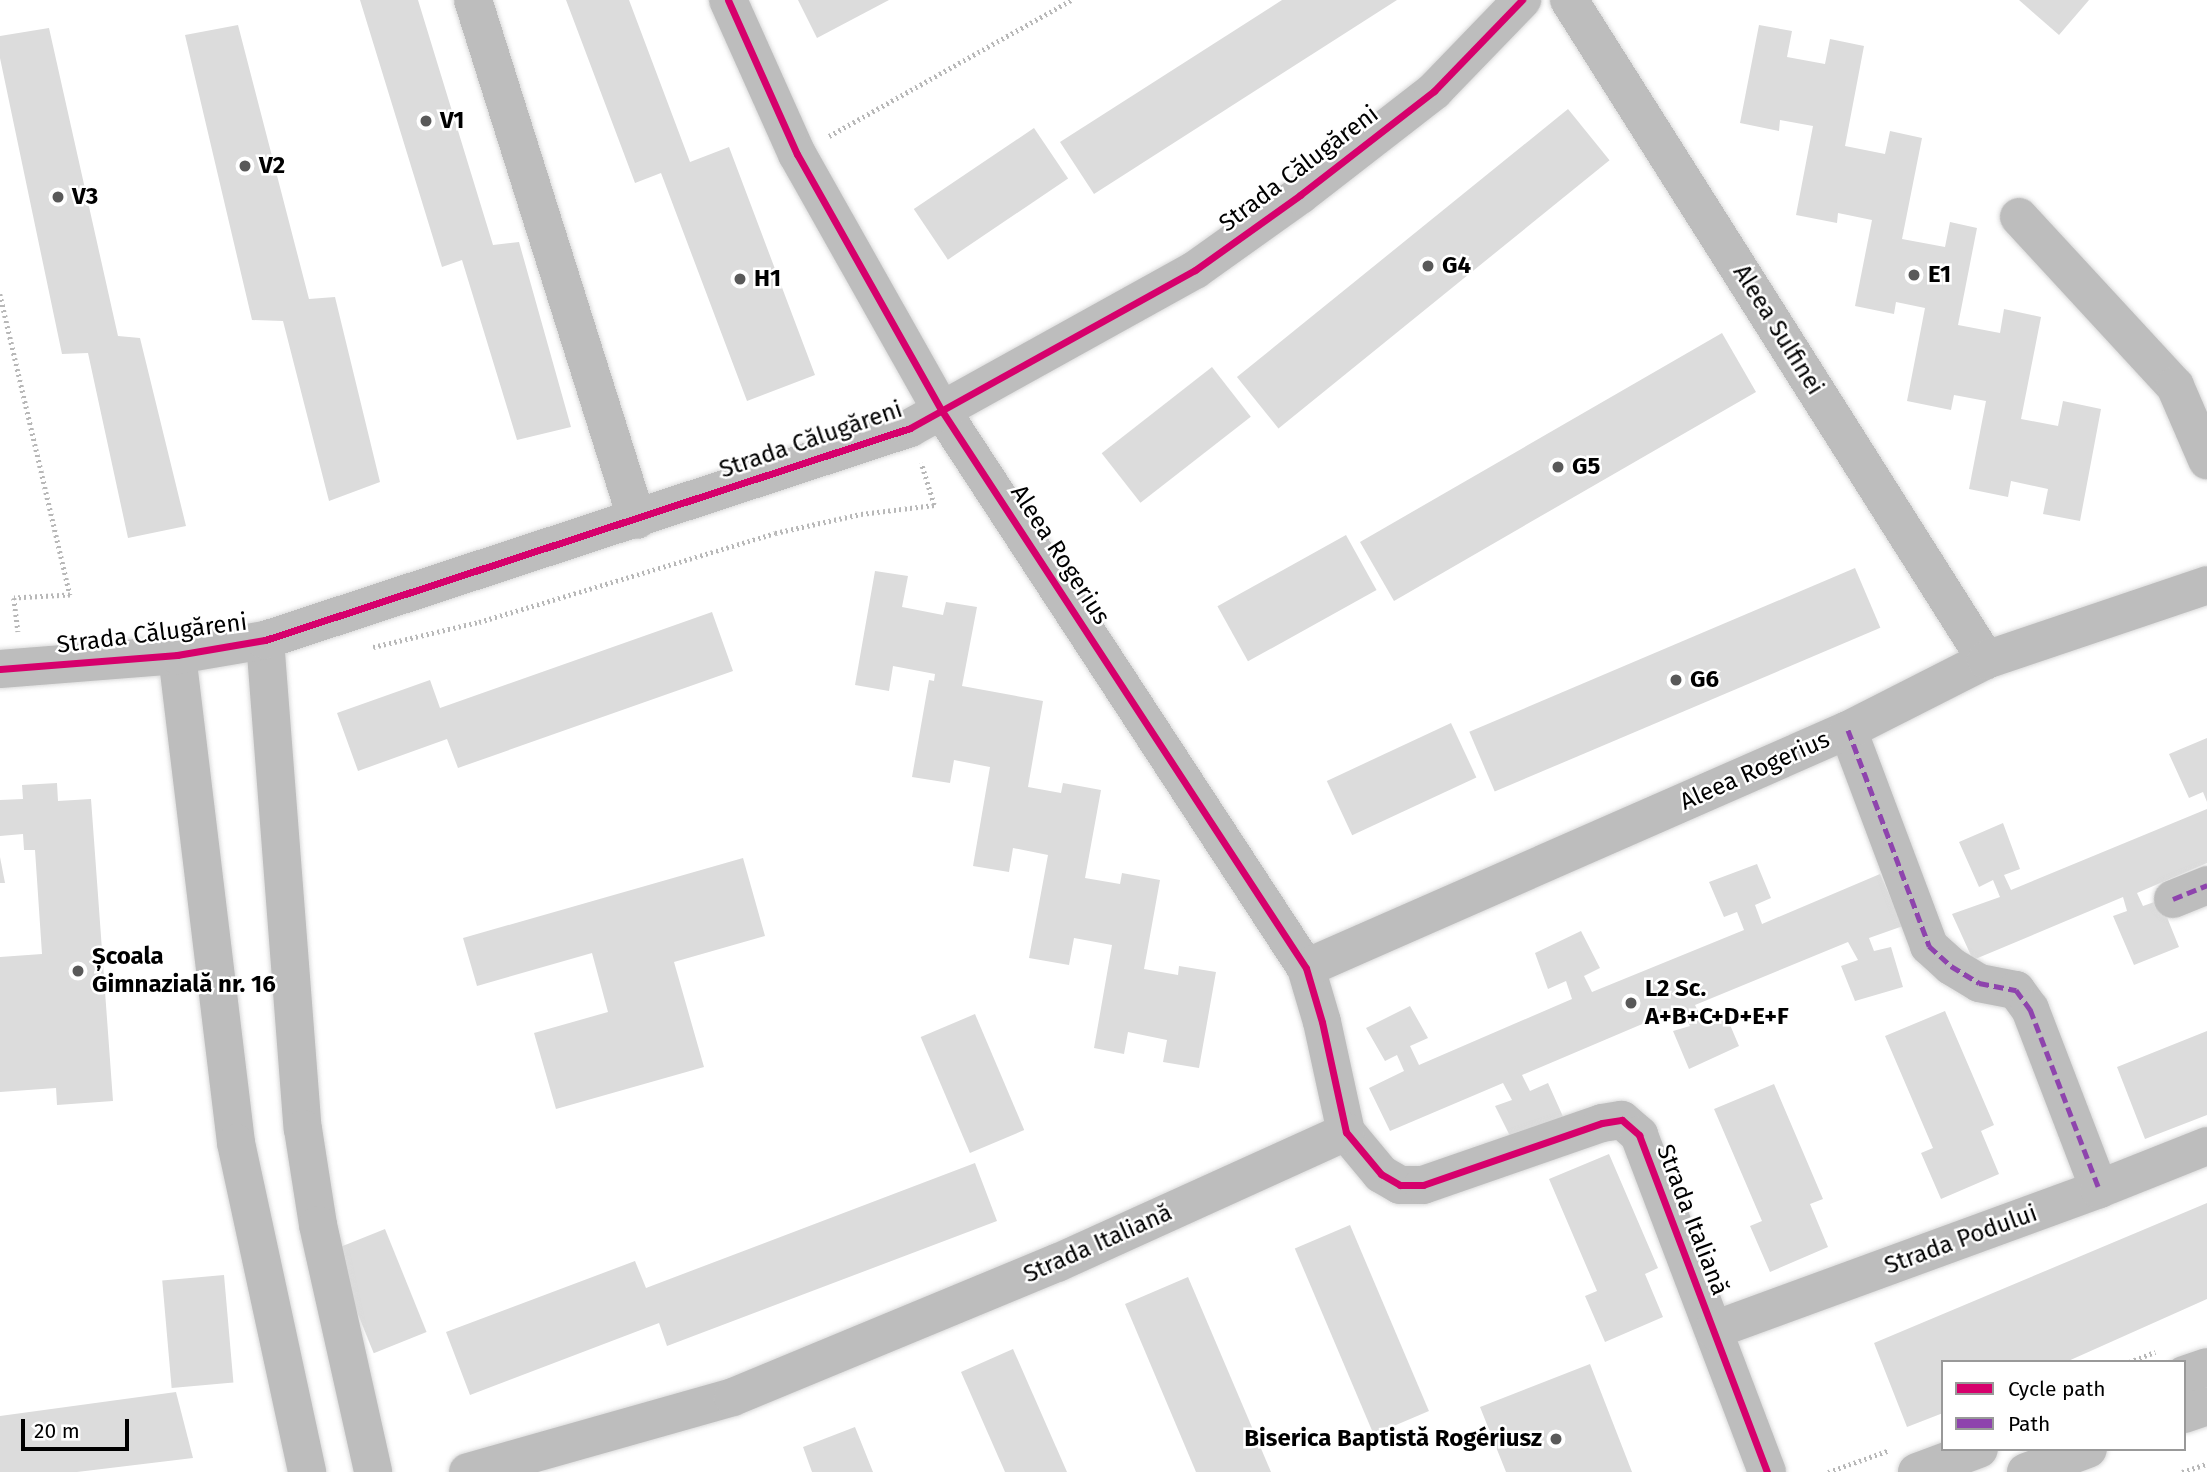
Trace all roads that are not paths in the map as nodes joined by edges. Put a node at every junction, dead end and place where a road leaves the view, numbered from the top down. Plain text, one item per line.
1 (473, 0) edge
2 (729, 0) edge
3 (1522, 0) edge
4 (1570, 0) edge
5 (2019, 217) dead end
6 (942, 411) junction
7 (2207, 460) edge
8 (637, 520) junction
9 (2207, 584) edge
10 (265, 640) junction
11 (177, 655) junction
12 (1986, 660) junction
13 (11, 669) edge
14 (1848, 730) junction
15 (1306, 968) junction
16 (1346, 1132) junction
17 (2207, 1146) edge
18 (2099, 1189) junction
19 (1714, 1330) junction
20 (2207, 1367) edge
21 (2186, 1374) edge
22 (2207, 1406) edge
23 (2186, 1413) edge
24 (1974, 1451) edge
25 (2083, 1451) edge
26 (307, 1472) edge
27 (373, 1472) edge
28 (468, 1472) edge
29 (1766, 1472) edge
30 (1917, 1472) edge
31 (2026, 1472) edge

1 - 8 street
2 - 6 street, Aleea Rogerius
3 - 6 street, Strada Călugăreni
4 - 12 street, Aleea Sulfinei
5 - 7 street
6 - 8 street, Strada Călugăreni
6 - 15 street, Aleea Rogerius
8 - 10 street, Strada Călugăreni
9 - 12 street, Aleea Rogerius
10 - 11 street, Strada Călugăreni
10 - 27 street
11 - 13 street, Strada Călugăreni
11 - 26 street
12 - 14 street, Aleea Rogerius
14 - 15 street, Aleea Rogerius
14 - 18 street
15 - 16 street, Aleea Rogerius
16 - 19 street, Strada Italiană
16 - 28 street, Strada Italiană
17 - 18 street, Strada Podului
18 - 19 street, Strada Podului
19 - 29 street, Strada Italiană
20 - 21 street
22 - 23 street
24 - 30 street
25 - 31 street

